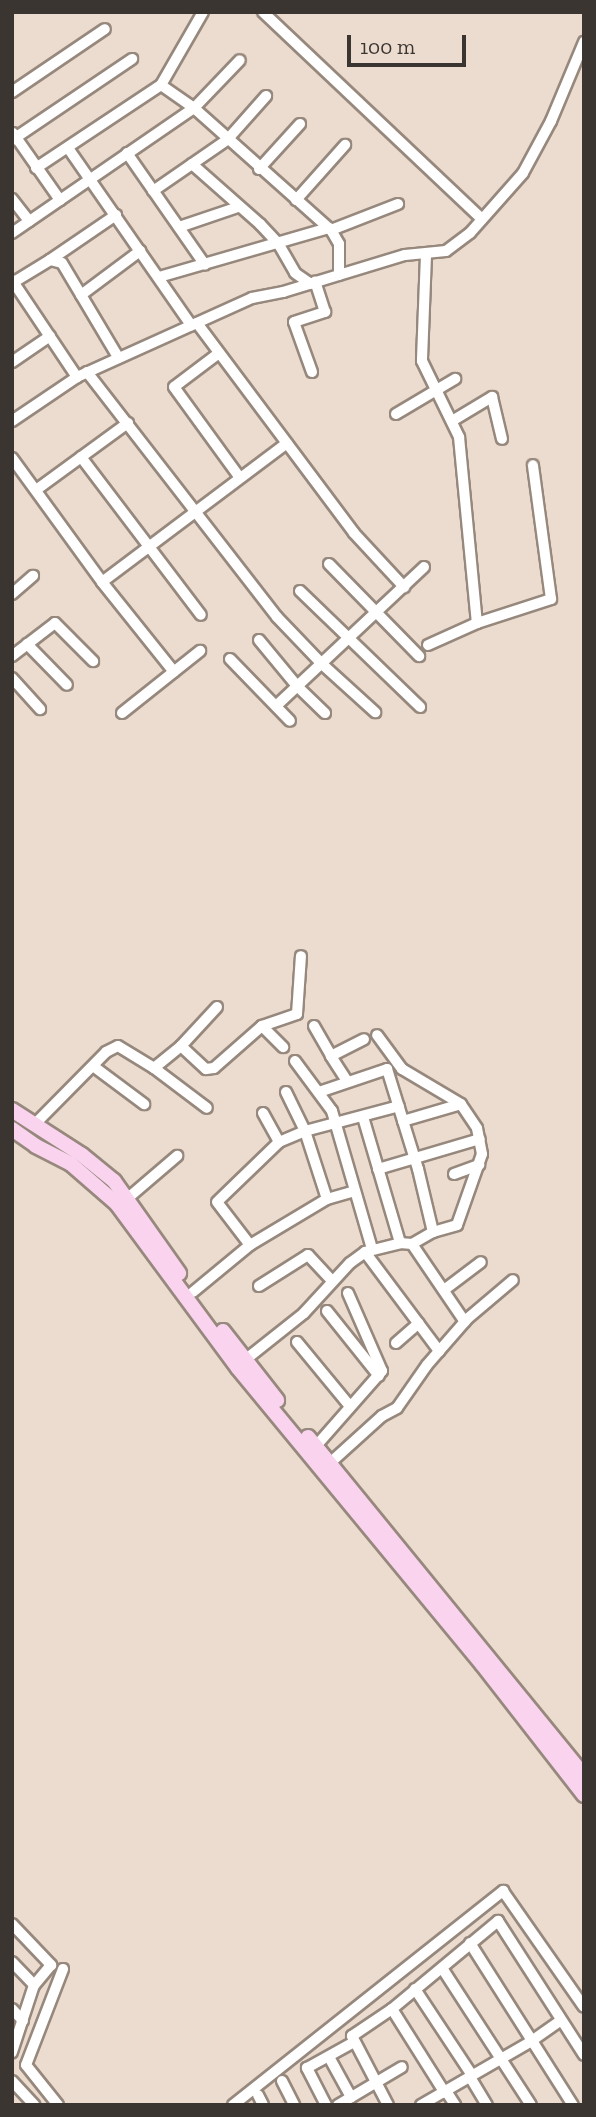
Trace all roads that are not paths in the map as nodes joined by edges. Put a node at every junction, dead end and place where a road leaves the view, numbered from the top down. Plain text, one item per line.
1 (264, 12) edge
2 (200, 15) edge
3 (105, 29) dead end
4 (584, 42) edge
5 (132, 59) dead end
6 (240, 60) dead end
7 (161, 85) junction
8 (12, 92) edge
9 (265, 96) dead end
10 (194, 108) junction
11 (300, 124) dead end
12 (13, 137) edge
13 (227, 140) junction
14 (345, 145) dead end
15 (68, 148) junction
16 (127, 153) junction
17 (192, 164) junction
18 (36, 168) junction
19 (259, 169) junction
20 (90, 177) junction
21 (153, 191) junction
22 (12, 198) edge
23 (60, 200) junction
24 (296, 200) junction
25 (398, 204) dead end
26 (238, 206) junction
27 (116, 215) junction
28 (482, 219) junction
29 (29, 222) junction
30 (179, 227) junction
31 (330, 229) junction
32 (12, 233) edge
33 (278, 243) junction
34 (141, 251) junction
35 (426, 255) junction
36 (50, 260) junction
37 (205, 265) junction
38 (339, 275) junction
39 (159, 277) junction
40 (13, 281) edge
41 (313, 283) junction
42 (81, 295) junction
43 (194, 324) junction
44 (50, 337) junction
45 (219, 353) junction
46 (118, 357) junction
47 (12, 362) edge
48 (312, 372) dead end
49 (82, 374) junction
50 (455, 379) dead end
51 (435, 390) junction
52 (396, 414) dead end
53 (12, 421) edge
54 (452, 421) junction
55 (128, 423) junction
56 (502, 439) dead end
57 (287, 443) junction
58 (81, 457) junction
59 (12, 458) edge
60 (533, 465) dead end
61 (240, 478) junction
62 (36, 490) junction
63 (195, 511) junction
64 (149, 547) junction
65 (329, 564) dead end
66 (424, 567) dead end
67 (33, 576) dead end
68 (102, 582) junction
69 (404, 587) junction
70 (300, 591) dead end
71 (12, 594) edge
72 (376, 612) junction
73 (201, 615) dead end
74 (477, 623) junction
75 (348, 639) junction
76 (259, 640) dead end
77 (27, 644) junction
78 (428, 645) dead end
79 (200, 651) dead end
80 (12, 656) edge
81 (419, 656) dead end
82 (230, 659) dead end
83 (93, 661) dead end
84 (322, 664) junction
85 (174, 672) junction
86 (12, 678) edge
87 (66, 685) dead end
88 (297, 687) junction
89 (276, 706) junction
90 (420, 707) dead end
91 (40, 709) dead end
92 (375, 712) dead end
93 (122, 713) dead end
94 (325, 713) dead end
95 (290, 721) dead end
96 (301, 957) dead end
97 (218, 1007) dead end
98 (262, 1026) junction
99 (314, 1026) dead end
100 (377, 1035) dead end
101 (363, 1039) dead end
102 (181, 1046) junction
103 (283, 1047) dead end
104 (331, 1056) junction
105 (295, 1061) dead end
106 (93, 1066) junction
107 (154, 1068) junction
108 (347, 1081) junction
109 (286, 1092) dead end
110 (319, 1092) junction
111 (144, 1104) dead end
112 (461, 1104) junction
113 (399, 1106) junction
114 (207, 1108) dead end
115 (12, 1110) edge
116 (263, 1113) dead end
117 (363, 1117) junction
118 (403, 1121) junction
119 (335, 1124) junction
120 (34, 1125) junction
121 (12, 1129) edge
122 (305, 1131) junction
123 (480, 1139) junction
124 (279, 1142) junction
125 (177, 1156) dead end
126 (414, 1156) junction
127 (479, 1164) junction
128 (378, 1168) junction
129 (454, 1174) dead end
130 (355, 1191) junction
131 (128, 1198) junction
132 (327, 1199) junction
133 (433, 1232) junction
134 (406, 1244) junction
135 (250, 1245) junction
136 (369, 1250) junction
137 (481, 1262) dead end
138 (513, 1280) dead end
139 (332, 1281) junction
140 (259, 1286) dead end
141 (444, 1290) junction
142 (193, 1292) junction
143 (348, 1293) dead end
144 (327, 1311) dead end
145 (207, 1318) junction
146 (465, 1322) junction
147 (419, 1323) junction
148 (297, 1342) dead end
149 (396, 1343) dead end
150 (439, 1351) junction
151 (246, 1360) junction
152 (379, 1376) junction
153 (349, 1405) junction
154 (316, 1446) junction
155 (330, 1463) junction
156 (584, 1776) edge
157 (584, 1795) edge
158 (14, 1929) edge
159 (470, 1943) junction
160 (12, 1962) edge
161 (442, 1968) junction
162 (63, 1969) dead end
163 (34, 1985) junction
164 (415, 1989) junction
165 (584, 2007) edge
166 (392, 2008) junction
167 (12, 2009) edge
168 (23, 2021) junction
169 (560, 2021) junction
170 (354, 2042) junction
171 (530, 2042) junction
172 (12, 2052) edge
173 (584, 2055) edge
174 (329, 2057) junction
175 (499, 2060) junction
176 (402, 2067) dead end
177 (471, 2076) junction
178 (12, 2081) edge
179 (282, 2081) dead end
180 (377, 2082) junction
181 (445, 2092) junction
182 (351, 2097) junction
183 (34, 2105) edge
184 (58, 2105) edge
185 (233, 2105) edge
186 (294, 2105) edge
187 (327, 2105) edge
188 (338, 2105) edge
189 (388, 2105) edge
190 (421, 2105) edge
191 (454, 2105) edge
192 (487, 2105) edge
193 (531, 2105) edge
194 (573, 2105) edge

1 - 28 street
2 - 7 street
3 - 8 street
4 - 28 street
5 - 12 street
6 - 10 street
7 - 10 street
7 - 15 street
9 - 13 street
10 - 13 street
10 - 16 street
11 - 19 street
12 - 18 street
13 - 17 street
13 - 19 street
14 - 24 street
15 - 18 street
15 - 20 street
16 - 20 street
16 - 21 street
17 - 21 street
17 - 26 street
18 - 23 street
19 - 24 street
20 - 23 street
20 - 27 street
21 - 30 street
22 - 29 street
23 - 29 street
24 - 31 street
25 - 31 street
26 - 30 street
26 - 33 street
27 - 34 street
27 - 36 street
28 - 35 street
29 - 32 street
30 - 37 street
31 - 33 street
31 - 38 street
33 - 37 street
33 - 41 street
34 - 39 street
34 - 42 street
35 - 38 street
35 - 51 street
36 - 40 street
36 - 42 street
37 - 39 street
38 - 41 street
39 - 43 street
40 - 44 street
41 - 43 street
41 - 48 street
42 - 46 street
43 - 45 street
43 - 46 street
44 - 47 street
44 - 49 street
45 - 57 street
45 - 61 street
46 - 49 street
49 - 53 street
49 - 55 street
50 - 51 street
51 - 52 street
51 - 54 street
54 - 56 street
54 - 74 street
55 - 58 street
55 - 63 street
57 - 61 street
57 - 69 street
58 - 62 street
58 - 64 street
59 - 62 street
60 - 74 street
61 - 63 street
62 - 68 street
63 - 64 street
63 - 84 street
64 - 68 street
64 - 73 street
65 - 72 street
66 - 69 street
67 - 71 street
68 - 85 street
69 - 72 street
70 - 75 street
72 - 75 street
72 - 81 street
74 - 78 street
75 - 84 street
75 - 90 street
76 - 88 street
77 - 80 street
77 - 83 street
77 - 87 street
79 - 85 street
82 - 89 street
84 - 88 street
84 - 92 street
85 - 93 street
86 - 91 street
88 - 89 street
88 - 94 street
89 - 95 street
96 - 98 street
97 - 102 street
98 - 102 street
98 - 103 street
99 - 104 street
100 - 112 street
101 - 104 street
102 - 107 street
104 - 108 street
105 - 110 street
106 - 107 street
106 - 111 street
106 - 120 street
107 - 114 street
108 - 110 street
108 - 113 street
109 - 122 street
110 - 119 street
112 - 118 street
112 - 123 street
113 - 117 street
113 - 118 street
115 - 120 main road
116 - 124 street
117 - 119 street
117 - 128 street
118 - 126 street
119 - 122 street
119 - 130 street
120 - 131 main road
121 - 145 main road
122 - 124 street
122 - 132 street
123 - 126 street
123 - 127 street
124 - 135 street
125 - 131 street
126 - 128 street
126 - 133 street
127 - 129 street
127 - 133 street
128 - 134 street
130 - 132 street
130 - 136 street
131 - 142 main road
132 - 135 street
133 - 134 street
134 - 136 street
134 - 141 street
135 - 142 street
136 - 139 street
136 - 147 street
137 - 141 street
138 - 146 street
139 - 140 street
139 - 151 street
141 - 146 street
142 - 145 main road
143 - 152 street
144 - 152 street
145 - 151 main road
145 - 157 main road
146 - 150 street
147 - 149 street
147 - 150 street
148 - 153 street
150 - 155 street
151 - 154 main road
152 - 153 street
153 - 154 street
154 - 155 main road
155 - 156 main road
158 - 163 street
159 - 161 street
159 - 169 street
159 - 171 street
160 - 163 street
161 - 164 street
161 - 175 street
162 - 184 street
163 - 168 street
164 - 166 street
164 - 177 street
165 - 185 street
166 - 170 street
166 - 181 street
167 - 168 street
168 - 172 street
169 - 171 street
169 - 173 street
170 - 174 street
170 - 180 street
171 - 175 street
171 - 194 street
174 - 182 street
174 - 187 street
175 - 177 street
175 - 193 street
176 - 180 street
177 - 181 street
177 - 192 street
178 - 183 street
179 - 186 street
180 - 182 street
180 - 189 street
181 - 190 street
181 - 191 street
182 - 188 street

